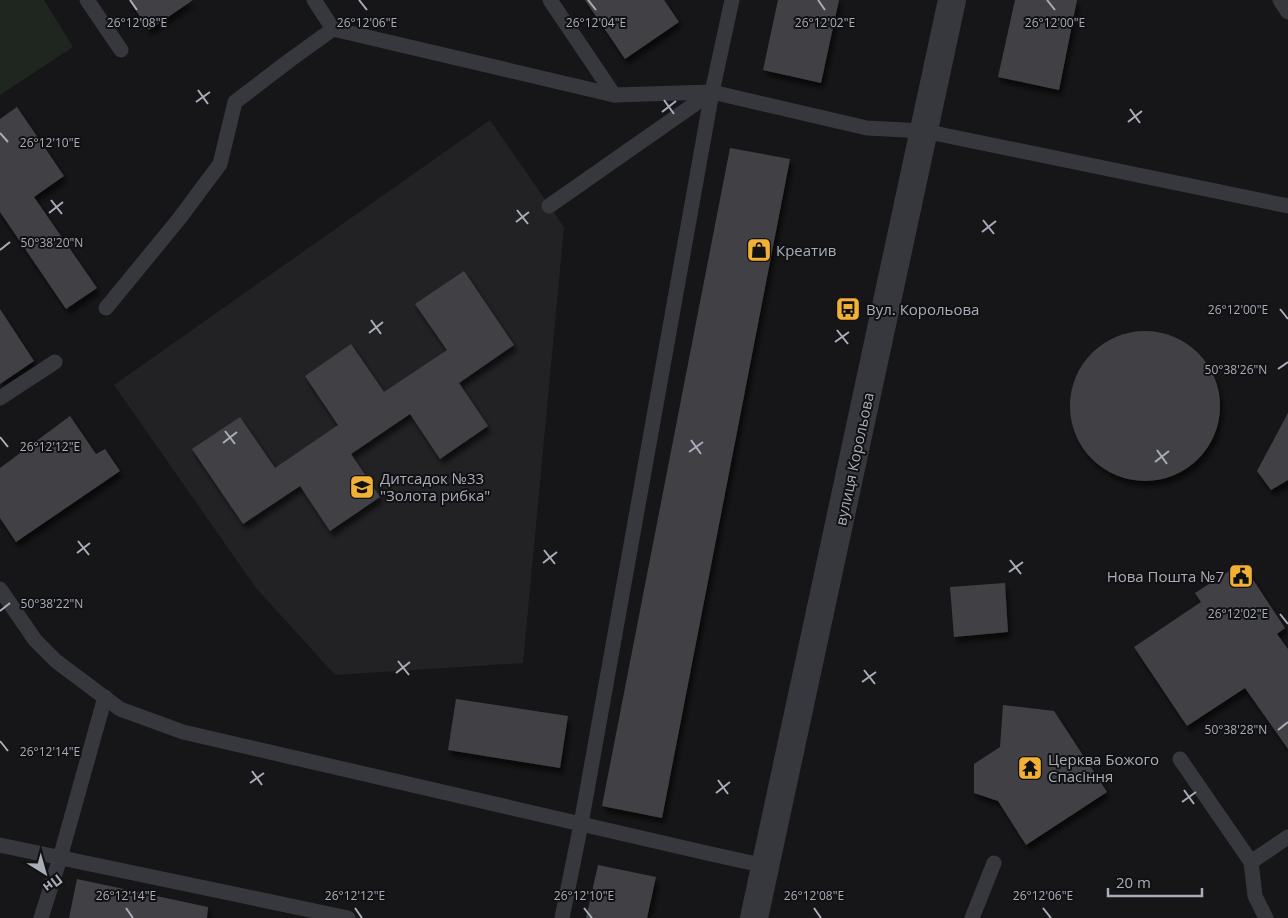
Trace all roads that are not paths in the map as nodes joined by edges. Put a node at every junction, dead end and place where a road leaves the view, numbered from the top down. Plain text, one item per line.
1 (87, 0) edge
2 (314, 0) edge
3 (550, 0) edge
4 (732, 0) edge
5 (952, 0) edge
6 (1280, 0) edge
7 (1288, 12) edge
8 (333, 30) junction
9 (121, 50) dead end
10 (712, 92) junction
11 (614, 95) junction
12 (924, 131) junction
13 (549, 206) dead end
14 (1288, 206) edge
15 (106, 308) dead end
16 (55, 362) dead end
17 (0, 398) edge
18 (0, 589) edge
19 (105, 697) junction
20 (1180, 759) dead end
21 (581, 824) junction
22 (1288, 837) edge
23 (4, 844) edge
24 (60, 858) junction
25 (1251, 862) junction
26 (994, 863) dead end
27 (766, 866) junction
28 (41, 918) edge
29 (348, 918) edge
30 (562, 918) edge
31 (754, 918) edge
32 (972, 918) edge
33 (1266, 918) edge

1 - 9 lane
2 - 8 lane
3 - 11 lane
4 - 10 lane
5 - 12 street, вулиця Корольова
6 - 7 lane
8 - 11 lane
8 - 15 lane
10 - 11 lane
10 - 12 lane
10 - 13 lane
10 - 21 lane
12 - 14 lane
12 - 27 street, вулиця Корольова
16 - 17 lane
18 - 19 lane
19 - 21 lane
19 - 24 lane
20 - 25 lane
21 - 27 lane
21 - 30 lane
22 - 25 lane
23 - 24 lane
24 - 28 lane
24 - 29 lane
25 - 33 lane
26 - 32 lane
27 - 31 street, вулиця Корольова

